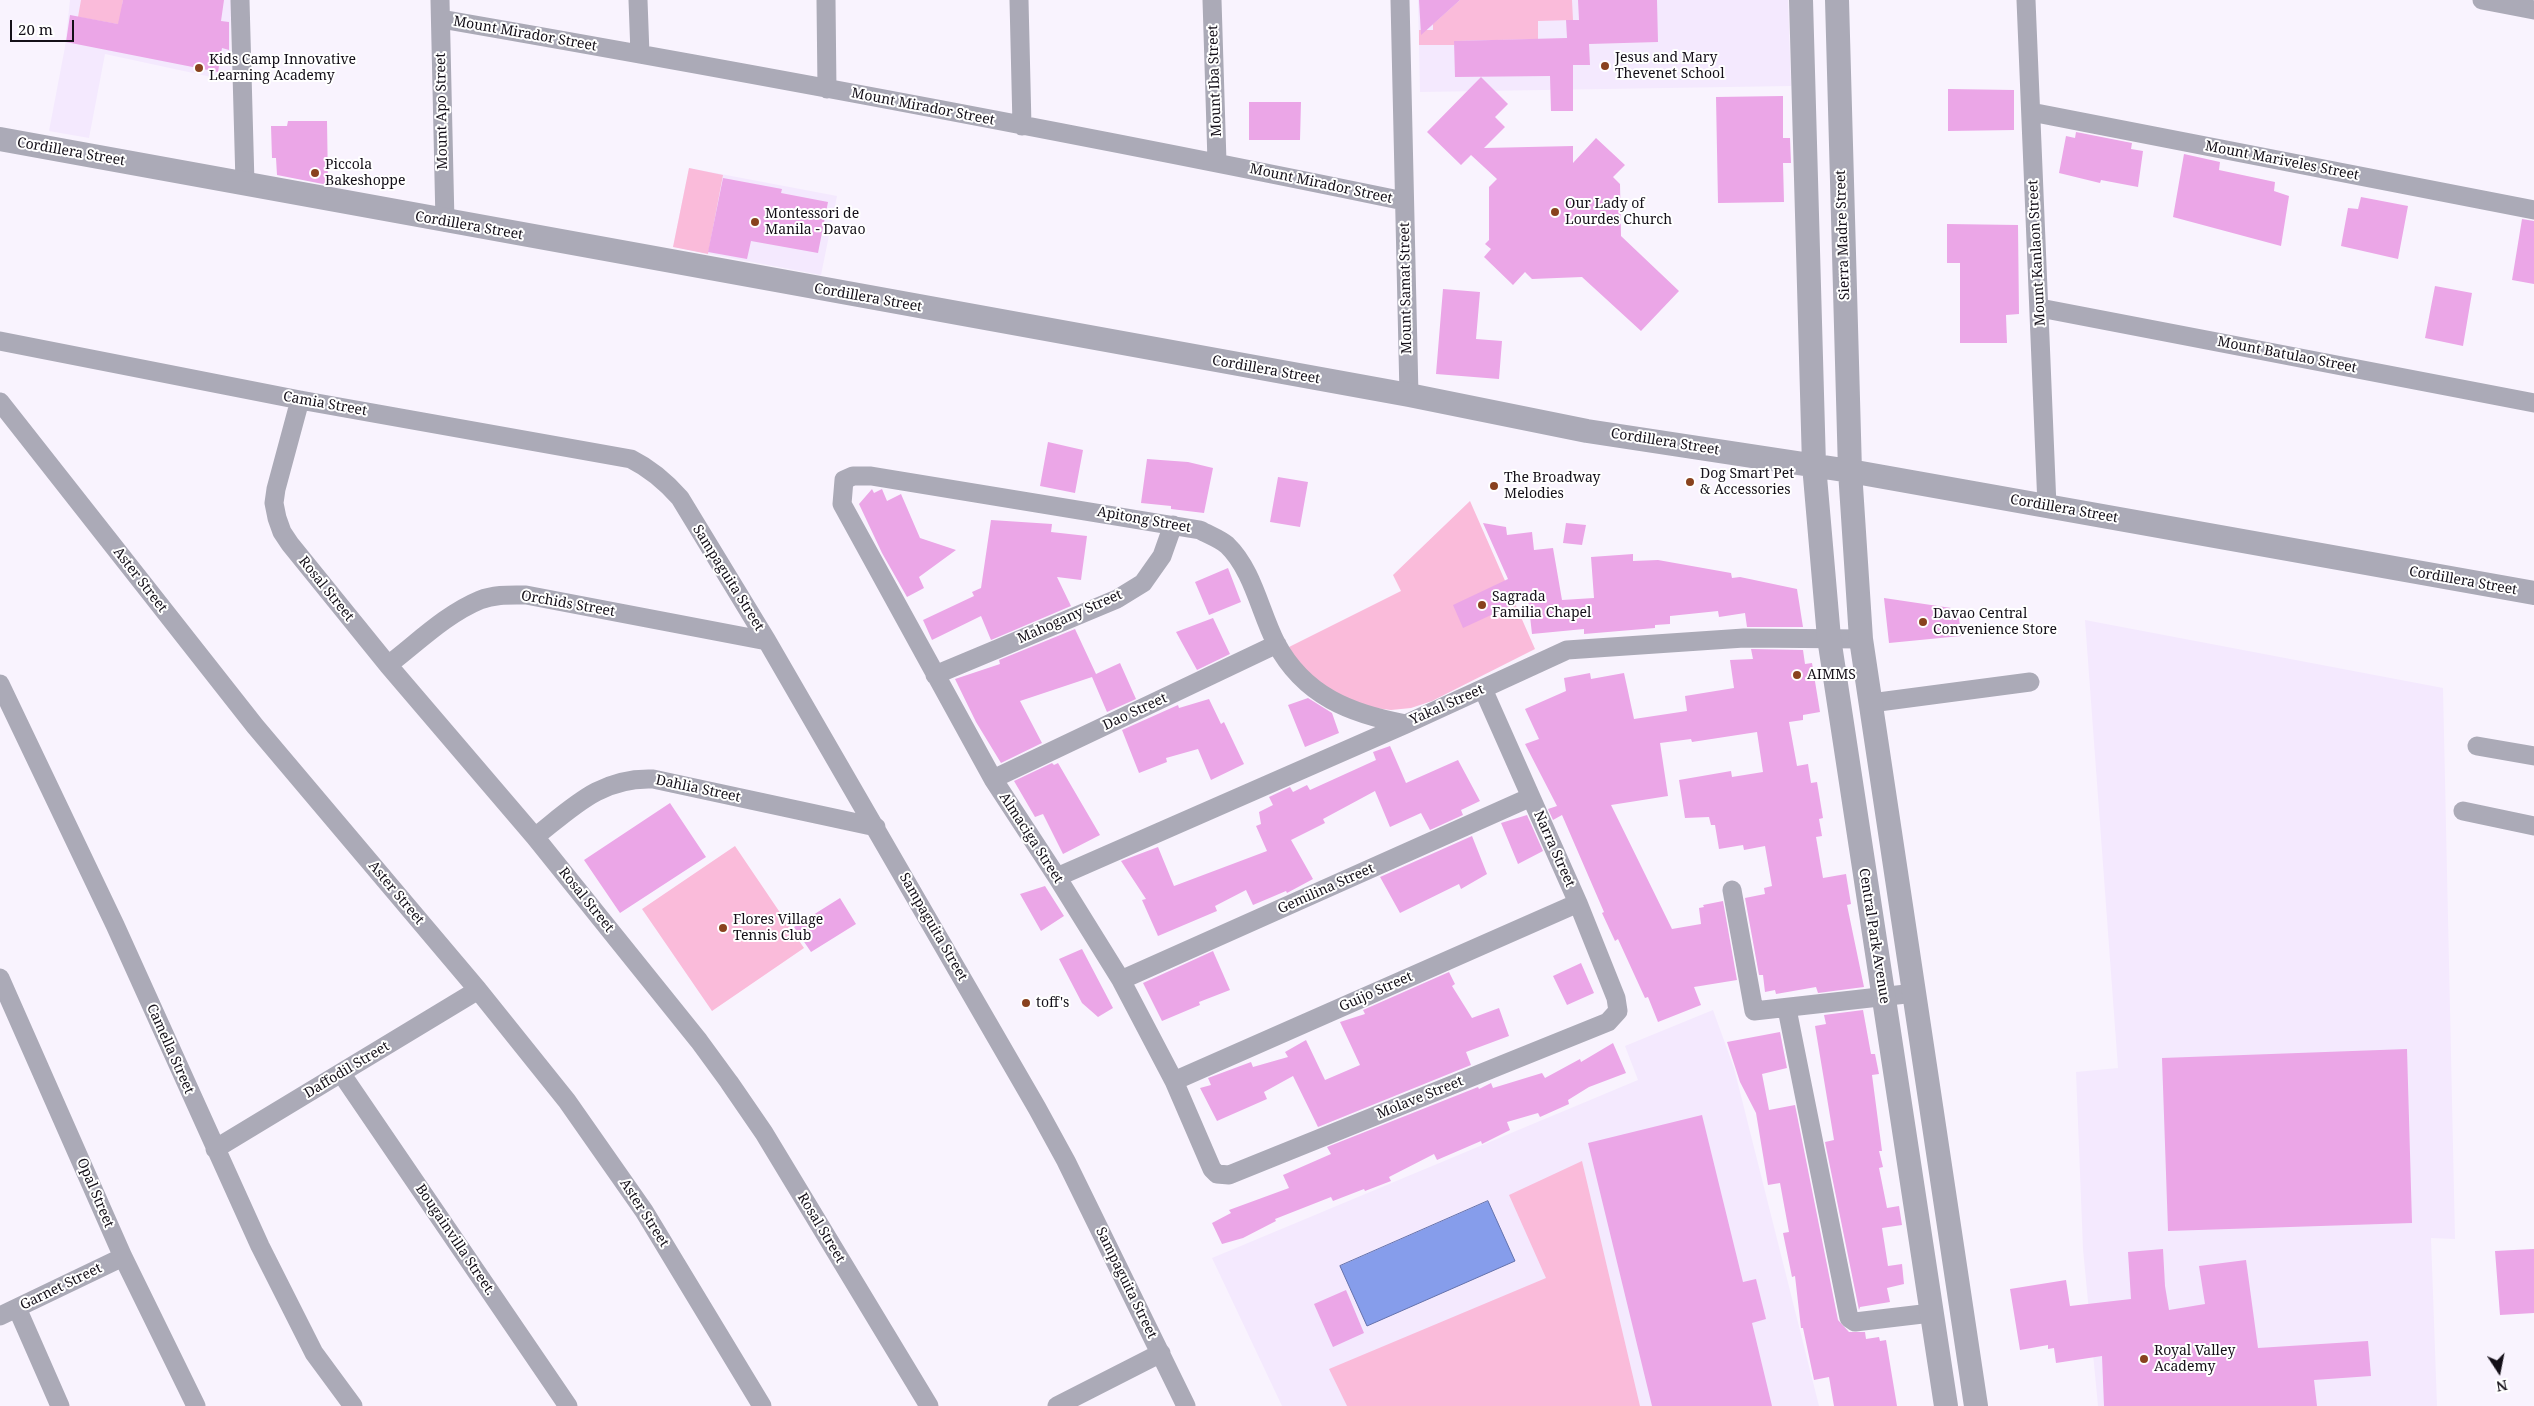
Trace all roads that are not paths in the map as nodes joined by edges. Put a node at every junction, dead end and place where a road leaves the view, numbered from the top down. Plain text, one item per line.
1 (240, 0) edge
2 (440, 0) edge
3 (638, 0) edge
4 (826, 0) edge
5 (1019, 0) edge
6 (1212, 0) edge
7 (1400, 0) edge
8 (1801, 0) edge
9 (1837, 0) edge
10 (2026, 0) edge
11 (2482, 0) edge
12 (2534, 10) edge
13 (441, 19) junction
14 (640, 54) junction
15 (827, 89) junction
16 (2030, 112) junction
17 (1022, 126) junction
18 (0, 139) edge
19 (1217, 162) junction
20 (244, 184) junction
21 (1404, 201) junction
22 (2534, 210) edge
23 (445, 222) junction
24 (2040, 308) junction
25 (0, 341) edge
26 (1409, 396) junction
27 (300, 400) junction
28 (0, 402) edge
29 (2534, 403) edge
30 (1814, 465) junction
31 (649, 468) joint
32 (1850, 471) junction
33 (842, 504) joint
34 (2047, 506) junction
35 (1173, 525) junction
36 (2534, 593) edge
37 (1829, 638) junction
38 (1861, 639) junction
39 (767, 641) junction
40 (1277, 644) junction
41 (388, 666) junction
42 (935, 675) junction
43 (2030, 682) dead end
44 (0, 684) edge
45 (1483, 689) junction
46 (1871, 703) junction
47 (1406, 724) junction
48 (2476, 746) dead end
49 (2534, 756) edge
50 (993, 779) junction
51 (1531, 797) junction
52 (2463, 811) dead end
53 (2534, 826) edge
54 (876, 827) junction
55 (535, 837) junction
56 (1057, 877) junction
57 (1732, 890) dead end
58 (1578, 903) junction
59 (0, 978) edge
60 (1121, 980) junction
61 (478, 990) junction
62 (1915, 993) junction
63 (1883, 998) junction
64 (1787, 1008) junction
65 (1618, 1011) joint
66 (341, 1073) junction
67 (1174, 1081) junction
68 (215, 1149) junction
69 (1217, 1174) joint
70 (123, 1257) junction
71 (17, 1308) junction
72 (1931, 1314) junction
73 (0, 1316) edge
74 (1161, 1353) junction
75 (60, 1406) edge
76 (196, 1406) edge
77 (353, 1406) edge
78 (568, 1406) edge
79 (762, 1406) edge
80 (929, 1406) edge
81 (1057, 1406) edge
82 (1186, 1406) edge
83 (1946, 1406) edge
84 (1976, 1406) edge

1 - 20 street
2 - 13 street, Mount Apo Street
3 - 14 street
4 - 15 street
5 - 17 street
6 - 19 street, Mount Iba Street
7 - 21 street, Mount Samat Street
8 - 30 street
9 - 32 street, Sierra Madre Street
10 - 16 street, Mount Kanlaon Street
11 - 12 street
13 - 14 street, Mount Mirador Street
13 - 23 street, Mount Apo Street
14 - 15 street, Mount Mirador Street
15 - 17 street, Mount Mirador Street
16 - 22 street, Mount Mariveles Street
16 - 24 street, Mount Kanlaon Street
17 - 19 street, Mount Mirador Street
18 - 20 street, Cordillera Street
19 - 21 street, Mount Mirador Street
20 - 23 street, Cordillera Street
21 - 26 street, Mount Samat Street
23 - 26 street, Cordillera Street
24 - 29 street, Mount Batulao Street
24 - 34 street, Mount Kanlaon Street
25 - 27 street, Camia Street
26 - 30 street, Cordillera Street
27 - 31 street, Camia Street
27 - 41 street, Rosal Street
28 - 61 street, Aster Street
30 - 32 street, Cordillera Street
30 - 37 street, Central Park Avenue
31 - 39 street, Sampaguita Street
32 - 34 street, Cordillera Street
32 - 38 street
33 - 35 street, Apitong Street
33 - 42 street, Almaciga Street
34 - 36 street, Cordillera Street
35 - 40 street, Apitong Street
35 - 42 street, Mahogany Street
37 - 38 street, Yakal Street
37 - 45 street, Yakal Street
37 - 63 street, Central Park Avenue
38 - 46 street
39 - 41 street, Orchids Street
39 - 54 street, Sampaguita Street
40 - 47 street, Apitong Street
40 - 50 street, Dao Street
41 - 55 street, Rosal Street
42 - 50 street, Almaciga Street
43 - 46 street
44 - 68 street, Camella Street
45 - 47 street, Yakal Street
45 - 51 street, Narra Street
46 - 62 street
47 - 56 street, Yakal Street
48 - 49 street
50 - 56 street, Almaciga Street
51 - 58 street, Narra Street
51 - 60 street, Gemilina Street
52 - 53 street
54 - 55 street, Dahlia Street
54 - 74 street, Sampaguita Street
55 - 80 street, Rosal Street
56 - 60 street, Almaciga Street
57 - 64 street
58 - 65 street, Narra Street
58 - 67 street, Guijo Street
59 - 70 street, Opal Street
60 - 67 street, Almaciga Street
61 - 66 street, Daffodil Street
61 - 79 street, Aster Street
62 - 63 street
62 - 84 street
63 - 64 street
63 - 72 street, Central Park Avenue
64 - 72 street
65 - 69 street, Molave Street
66 - 68 street, Daffodil Street
66 - 78 street, Bougainvilla Street.
67 - 69 street, Almaciga Street
68 - 77 street, Camella Street
70 - 71 street, Garnet Street
70 - 76 street, Opal Street
71 - 73 street, Garnet Street
71 - 75 street
72 - 83 street, Central Park Avenue
74 - 81 street
74 - 82 street, Sampaguita Street

